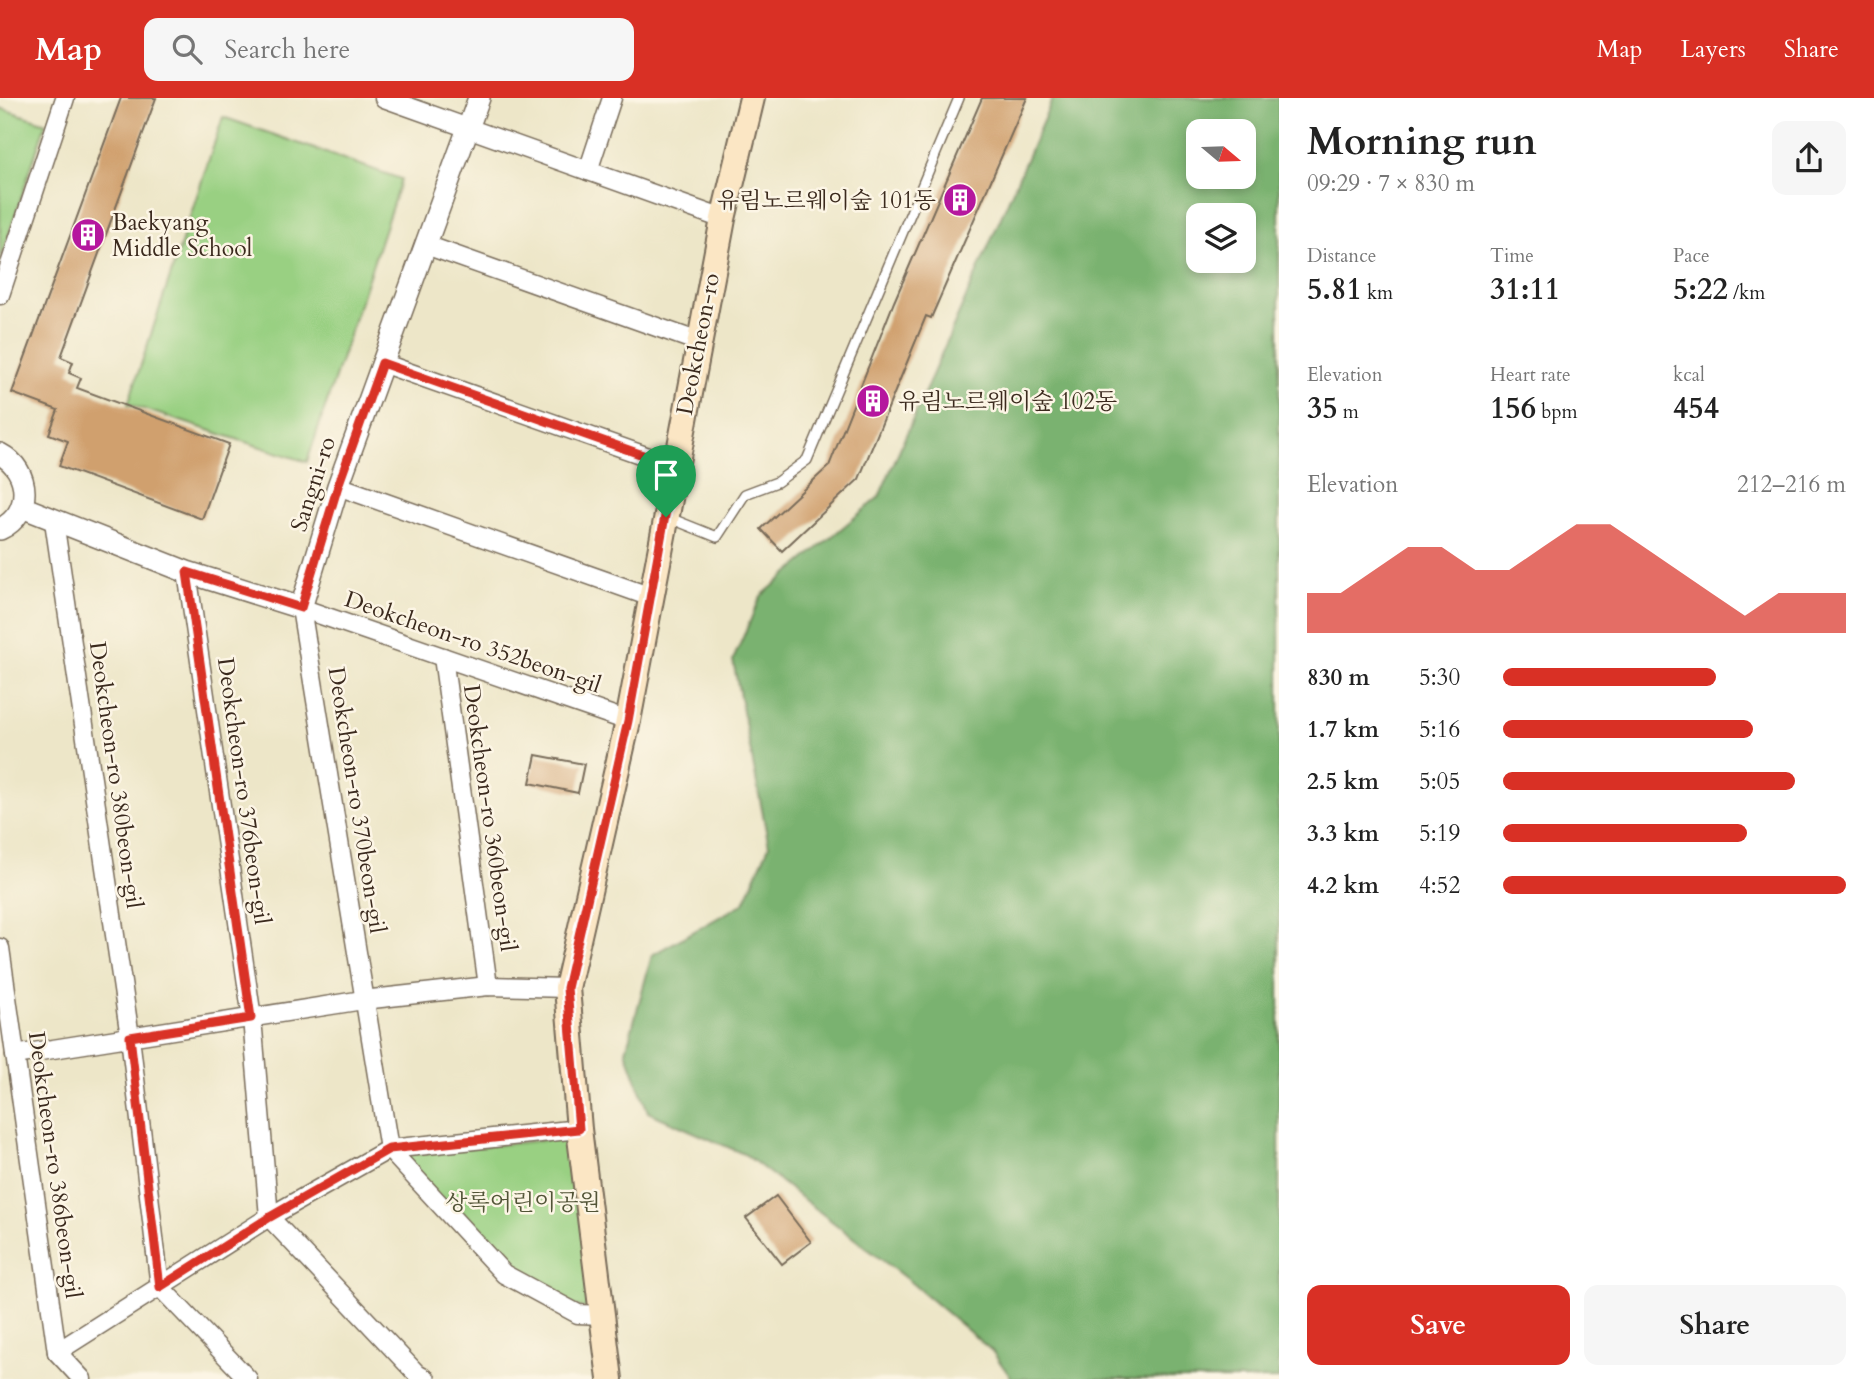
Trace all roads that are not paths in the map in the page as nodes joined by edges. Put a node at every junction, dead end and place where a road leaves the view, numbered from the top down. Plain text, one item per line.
1 (65, 98) edge
2 (384, 98) edge
3 (479, 98) edge
4 (612, 98) edge
5 (751, 98) edge
6 (959, 98) edge
7 (468, 130) junction
8 (589, 171) junction
9 (723, 219) junction
10 (426, 245) junction
11 (0, 295) edge
12 (699, 342) junction
13 (382, 363) junction
14 (0, 454) edge
15 (674, 466) junction
16 (338, 486) junction
17 (22, 508) junction
18 (666, 517) junction
19 (54, 521) junction
20 (0, 529) edge
21 (187, 572) junction
22 (651, 597) junction
23 (301, 608) junction
24 (443, 657) junction
25 (628, 721) junction
26 (0, 948) edge
27 (488, 986) junction
28 (567, 988) junction
29 (363, 1000) junction
30 (251, 1018) junction
31 (130, 1037) junction
32 (15, 1055) junction
33 (579, 1129) junction
34 (389, 1149) junction
35 (270, 1217) junction
36 (160, 1287) junction
37 (602, 1315) junction
38 (57, 1352) junction
39 (82, 1379) edge
40 (248, 1379) edge
41 (426, 1379) edge
42 (610, 1379) edge

1 - 11 street
2 - 7 street
3 - 7 street, Sangni-ro
4 - 8 street
5 - 9 main road, Deokcheon-ro
6 - 18 lane
7 - 8 street
7 - 10 street, Sangni-ro
8 - 9 street
9 - 12 main road, Deokcheon-ro
10 - 12 street
10 - 13 street, Sangni-ro
12 - 15 main road, Deokcheon-ro
13 - 15 street
13 - 16 street, Sangni-ro
14 - 17 street
15 - 18 main road, Deokcheon-ro
16 - 22 street
16 - 23 street, Sangni-ro
17 - 19 street
17 - 20 street
18 - 22 main road, Deokcheon-ro
19 - 21 street
19 - 31 street, Deokcheon-ro 380beon-gil
21 - 23 street
21 - 30 street, Deokcheon-ro 376beon-gil
22 - 25 main road, Deokcheon-ro
23 - 24 street, Deokcheon-ro 352beon-gil
23 - 29 street, Deokcheon-ro 370beon-gil
24 - 25 street, Deokcheon-ro 352beon-gil
24 - 27 street, Deokcheon-ro 360beon-gil
25 - 28 main road, Deokcheon-ro
26 - 32 street, Deokcheon-ro 386beon-gil
27 - 28 street, Deokcheon-ro 360beon-gil
27 - 29 street, Deokcheon-ro 360beon-gil
28 - 33 main road, Deokcheon-ro
29 - 30 street
29 - 34 street, Deokcheon-ro 370beon-gil
30 - 31 street
30 - 35 street, Deokcheon-ro 376beon-gil
31 - 32 street
31 - 36 street, Deokcheon-ro 380beon-gil
32 - 38 street, Deokcheon-ro 386beon-gil
33 - 34 street
33 - 37 main road, Deokcheon-ro
34 - 35 street
34 - 37 street
35 - 36 street
35 - 41 street
36 - 38 street
36 - 40 street
37 - 42 main road, Deokcheon-ro
38 - 39 street

